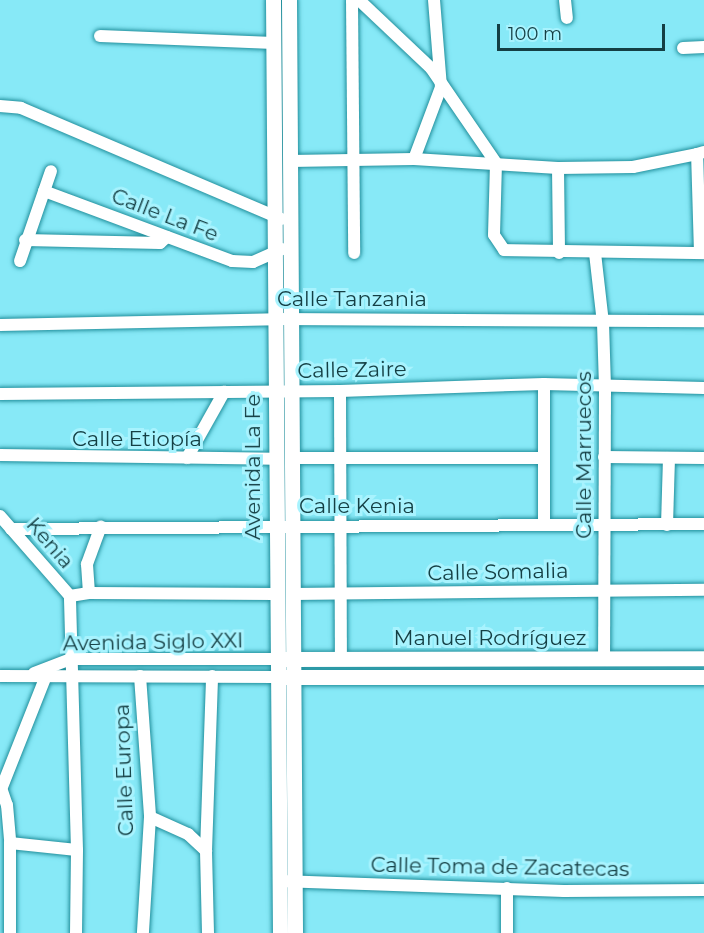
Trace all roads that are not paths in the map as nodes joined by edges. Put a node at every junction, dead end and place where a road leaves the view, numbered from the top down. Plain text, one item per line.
1 (273, 0) edge
2 (290, 0) edge
3 (352, 0) edge
4 (359, 0) edge
5 (434, 0) edge
6 (565, 0) edge
7 (567, 18) dead end
8 (100, 36) dead end
9 (274, 43) junction
10 (704, 47) edge
11 (683, 48) dead end
12 (441, 87) junction
13 (0, 106) edge
14 (700, 153) edge
15 (414, 159) junction
16 (356, 160) junction
17 (290, 161) junction
18 (496, 163) junction
19 (558, 168) junction
20 (51, 171) dead end
21 (44, 191) junction
22 (272, 213) junction
23 (289, 224) junction
24 (166, 237) junction
25 (25, 240) junction
26 (289, 247) junction
27 (274, 253) junction
28 (354, 253) dead end
29 (559, 253) junction
30 (595, 253) junction
31 (702, 253) edge
32 (20, 261) dead end
33 (283, 319) junction
34 (704, 321) edge
35 (603, 323) junction
36 (0, 325) edge
37 (544, 384) junction
38 (605, 388) junction
39 (704, 388) edge
40 (274, 390) junction
41 (291, 391) junction
42 (339, 391) junction
43 (224, 392) junction
44 (0, 394) edge
45 (0, 455) edge
46 (187, 458) junction
47 (291, 458) junction
48 (544, 458) junction
49 (604, 458) junction
50 (669, 458) junction
51 (704, 458) edge
52 (274, 459) junction
53 (342, 459) junction
54 (0, 516) edge
55 (604, 524) junction
56 (704, 524) edge
57 (274, 525) junction
58 (341, 525) junction
59 (544, 525) junction
60 (667, 525) junction
61 (101, 526) junction
62 (291, 526) junction
63 (11, 529) junction
64 (704, 590) edge
65 (604, 591) junction
66 (89, 592) junction
67 (275, 594) junction
68 (292, 594) junction
69 (340, 594) junction
70 (70, 596) junction
71 (704, 658) edge
72 (70, 659) junction
73 (276, 659) junction
74 (293, 659) junction
75 (604, 659) junction
76 (341, 660) junction
77 (49, 669) junction
78 (0, 676) edge
79 (140, 676) junction
80 (212, 676) junction
81 (704, 676) edge
82 (71, 677) junction
83 (276, 677) junction
84 (294, 677) junction
85 (1, 790) edge
86 (150, 817) junction
87 (10, 843) junction
88 (77, 850) junction
89 (206, 851) junction
90 (287, 882) junction
91 (507, 888) junction
92 (704, 890) edge
93 (10, 933) edge
94 (76, 933) edge
95 (143, 933) edge
96 (208, 933) edge
97 (280, 933) edge
98 (295, 933) edge
99 (507, 933) edge

1 - 9 street, Avenida La Fe
2 - 17 street, Avenida La Fe
3 - 16 street
4 - 12 street
5 - 12 street
6 - 7 street
8 - 9 street
9 - 22 street, Avenida La Fe
10 - 11 street
12 - 15 street
12 - 18 street
13 - 22 street
14 - 19 street
14 - 31 street
15 - 16 street
15 - 18 street
16 - 17 street
16 - 28 street
17 - 23 street, Avenida La Fe
18 - 19 street
18 - 29 street
19 - 29 street
20 - 21 street
21 - 24 street, Calle La Fe
21 - 25 street
22 - 23 street
22 - 27 street, Avenida La Fe
23 - 26 street, Avenida La Fe
24 - 25 street
24 - 27 street, Calle La Fe
25 - 32 street
26 - 27 street, Calle La Fe
26 - 33 street, Avenida La Fe
27 - 33 street, Avenida La Fe
29 - 30 street
30 - 31 street
30 - 35 street, Calle Marruecos
33 - 35 street, Calle Tanzania
33 - 36 street, Calle Tanzania
33 - 40 street, Avenida La Fe
33 - 41 street, Avenida La Fe
34 - 35 street, Calle Tanzania
35 - 38 street, Calle Marruecos
37 - 38 street, Calle Zaire
37 - 42 street, Calle Zaire
37 - 48 street
38 - 39 street, Calle Zaire
38 - 49 street, Calle Marruecos
40 - 41 street, Calle Zaire
40 - 43 street, Calle Zaire
40 - 52 street, Avenida La Fe
41 - 42 street, Calle Zaire
41 - 47 street, Avenida La Fe
42 - 53 street
43 - 44 street, Calle Zaire
43 - 46 street
45 - 46 street, Calle Etiopía
46 - 52 street, Calle Etiopía
47 - 53 street
47 - 62 street, Avenida La Fe
48 - 53 street
48 - 59 street
49 - 50 street
49 - 55 street, Calle Marruecos
50 - 51 street
50 - 60 street
52 - 57 street, Avenida La Fe
53 - 58 street
54 - 63 street, Kenia
55 - 59 street, Calle Kenia
55 - 60 street, Calle Kenia
55 - 65 street, Calle Marruecos
56 - 60 street, Calle Kenia
57 - 61 street, Calle Kenia
57 - 62 street, Calle Kenia
57 - 67 street, Avenida La Fe
58 - 59 street, Calle Kenia
58 - 62 street, Calle Kenia
58 - 69 street
61 - 63 street, Calle Kenia
61 - 66 street
62 - 68 street, Avenida La Fe
63 - 70 street, Kenia
64 - 65 street, Calle Somalia
65 - 69 street, Calle Somalia
65 - 75 street, Calle Marruecos
66 - 67 street
66 - 70 street
67 - 73 street, Avenida La Fe
68 - 69 street, Calle Somalia
68 - 74 street, Avenida La Fe
69 - 76 street
70 - 72 street
71 - 75 street, Manuel Rodríguez
72 - 73 street, Avenida Siglo XXI
72 - 77 street, Avenida Siglo XXI
72 - 82 street
73 - 74 street, Manuel Rodríguez
73 - 83 street, Avenida La Fe
74 - 76 street, Manuel Rodríguez
74 - 84 street, Avenida La Fe
75 - 76 street, Manuel Rodríguez
77 - 78 street, Avenida Siglo XXI
77 - 82 street, Avenida Siglo XXI
77 - 85 street
79 - 80 street, Avenida Siglo XXI
79 - 82 street, Avenida Siglo XXI
79 - 86 street, Calle Europa
80 - 83 street, Avenida Siglo XXI
80 - 89 street
81 - 84 street, Manuel Rodríguez
82 - 88 street
83 - 84 street, Manuel Rodríguez
83 - 90 street, Avenida La Fe
84 - 90 street, Avenida La Fe
85 - 87 street
86 - 89 street
86 - 95 street, Calle Europa
87 - 88 street
87 - 93 street
88 - 94 street
89 - 96 street
90 - 91 street, Calle Toma de Zacatecas
90 - 97 street, Avenida La Fe
90 - 98 street, Avenida La Fe
91 - 92 street, Calle Toma de Zacatecas
91 - 99 street

